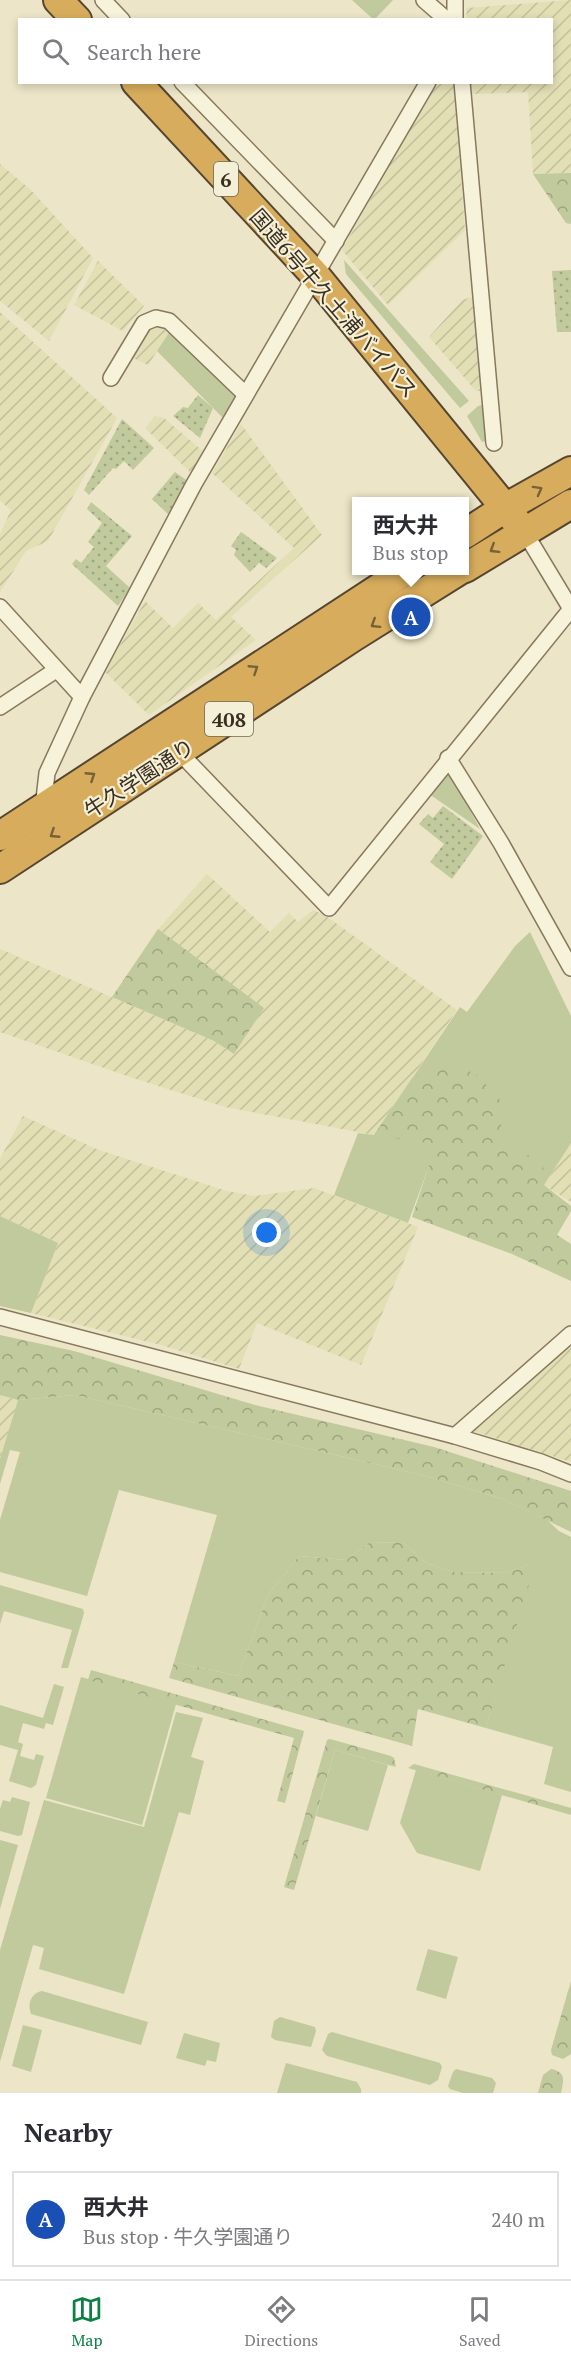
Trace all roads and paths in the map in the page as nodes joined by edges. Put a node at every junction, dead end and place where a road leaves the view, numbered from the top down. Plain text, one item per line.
1 (58, 0) edge
2 (103, 0) edge
3 (424, 0) edge
4 (455, 0) edge
5 (75, 18) edge
6 (120, 18) edge
7 (445, 18) edge
8 (455, 18) edge
9 (138, 84) edge
10 (184, 84) edge
11 (427, 84) edge
12 (462, 84) edge
13 (336, 241) junction
14 (316, 276) junction
15 (111, 378) dead end
16 (245, 394) junction
17 (494, 443) dead end
18 (571, 471) edge
19 (571, 504) edge
20 (505, 508) junction
21 (469, 531) edge
22 (524, 531) junction
23 (469, 565) edge
24 (399, 575) edge
25 (452, 575) edge
26 (0, 607) edge
27 (571, 609) edge
28 (56, 670) junction
29 (82, 697) junction
30 (0, 707) edge
31 (179, 752) junction
32 (448, 758) junction
33 (42, 808) junction
34 (0, 836) edge
35 (0, 869) edge
36 (571, 968) edge
37 (0, 1317) edge
38 (571, 1334) edge
39 (455, 1436) junction
40 (571, 1474) edge

1 - 5 highway
2 - 6 street
3 - 7 street
4 - 8 street
9 - 14 highway, 国道6号牛久土浦バイパス / 6
10 - 13 street
11 - 13 street
12 - 17 street
13 - 14 street
14 - 16 street
14 - 20 highway, 国道6号牛久土浦バイパス / 6
15 - 16 street
16 - 29 street
20 -> 18 highway
19 - 22 highway
20 - 21 highway
20 - 22 highway, 国道6号牛久土浦バイパス / 6
22 -> 23 highway
22 - 27 street
33 -> 24 highway, 牛久学園通り / 408
25 -> 31 highway, 牛久学園通り / 408
26 - 28 street
27 - 32 street
28 - 29 street
28 - 30 street
29 - 33 street
31 - 32 street
31 -> 35 highway, 牛久学園通り / 408
32 - 36 street
33 - 34 highway, 牛久学園通り / 408
37 - 39 street
38 - 39 street
39 - 40 street

